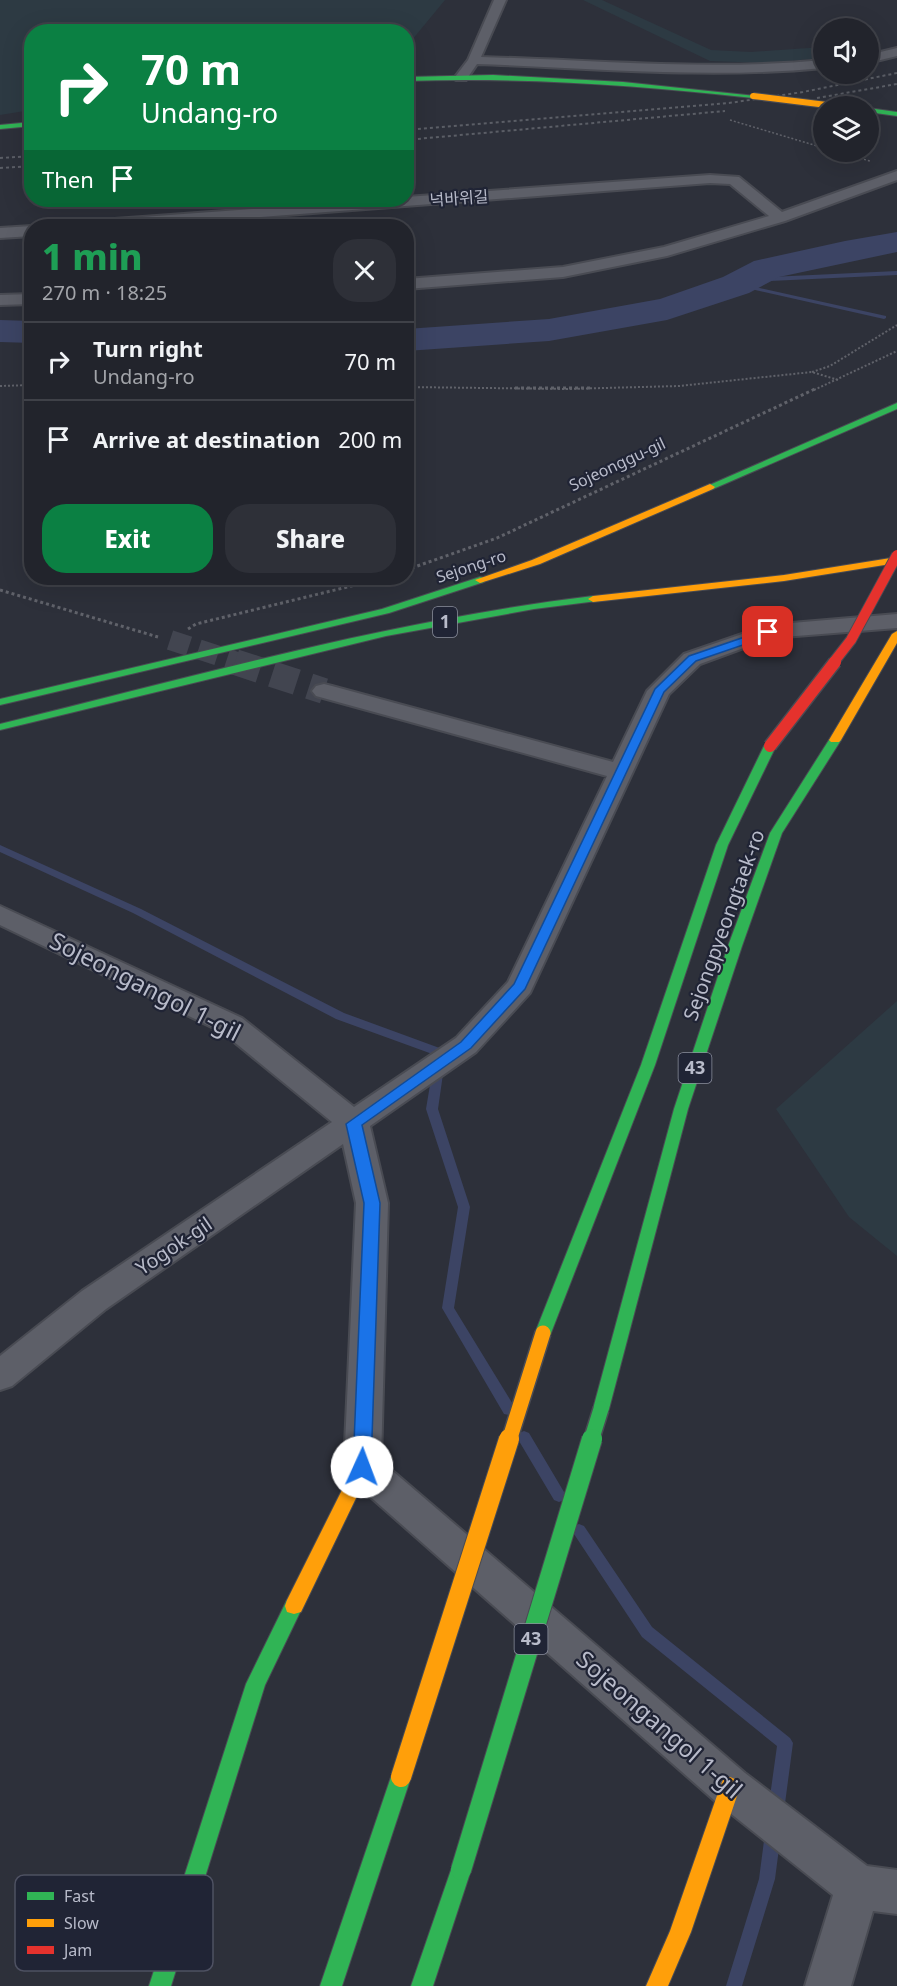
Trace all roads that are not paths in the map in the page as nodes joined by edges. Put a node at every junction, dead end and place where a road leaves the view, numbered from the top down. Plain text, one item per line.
1 (500, 0) edge
2 (897, 52) edge
3 (879, 56) edge
4 (474, 60) junction
5 (813, 65) edge
6 (461, 77) junction
7 (414, 80) edge
8 (813, 103) edge
9 (879, 112) edge
10 (897, 114) edge
11 (24, 125) edge
12 (0, 127) edge
13 (897, 175) edge
14 (414, 201) edge
15 (339, 207) edge
16 (780, 218) junction
17 (180, 219) edge
18 (24, 232) edge
19 (0, 233) edge
20 (414, 283) edge
21 (24, 299) edge
22 (0, 300) edge
23 (897, 406) edge
24 (837, 417) dead end
25 (686, 499) junction
26 (897, 557) edge
27 (897, 621) edge
28 (897, 634) edge
29 (324, 691) tunnel mouth
30 (0, 702) edge
31 (0, 727) edge
32 (620, 772) junction
33 (0, 914) edge
34 (354, 1124) junction
35 (0, 1376) edge
36 (362, 1467) junction
37 (730, 1787) junction
38 (195, 1875) edge
39 (878, 1890) edge
40 (165, 1971) edge
41 (160, 1986) edge
42 (331, 1986) edge
43 (422, 1986) edge
44 (657, 1986) edge
45 (828, 1986) edge

1 - 4 street
2 - 3 street
4 - 5 street
4 - 6 street
6 - 7 main road
6 - 8 main road, bridge
9 - 10 main road
11 - 12 main road
13 - 16 street
14 - 16 street, 넉바위길
15 - 17 street, 넉바위길
16 - 20 street
18 - 19 street
21 - 22 street
23 - 25 main road, Sejong-ro / 1
24 - 25 main road
25 - 30 main road, Sejong-ro / 1
26 - 31 main road, 1
26 - 42 main road, Sejongpyeongtaek-ro / 43, bridge
27 - 32 street, Yogok-gil
28 - 43 main road, Sejongpyeongtaek-ro / 43, bridge
29 - 32 street
32 - 34 street, Yogok-gil
33 - 34 street, Sojeongangol 1-gil
34 - 35 street, Yogok-gil
34 - 36 street
36 - 37 street, Sojeongangol 1-gil
36 - 38 main road
37 - 39 street, Sojeongangol 1-gil
37 - 44 main road
39 - 45 street, Sojeongangol 1-gil
40 - 41 main road

